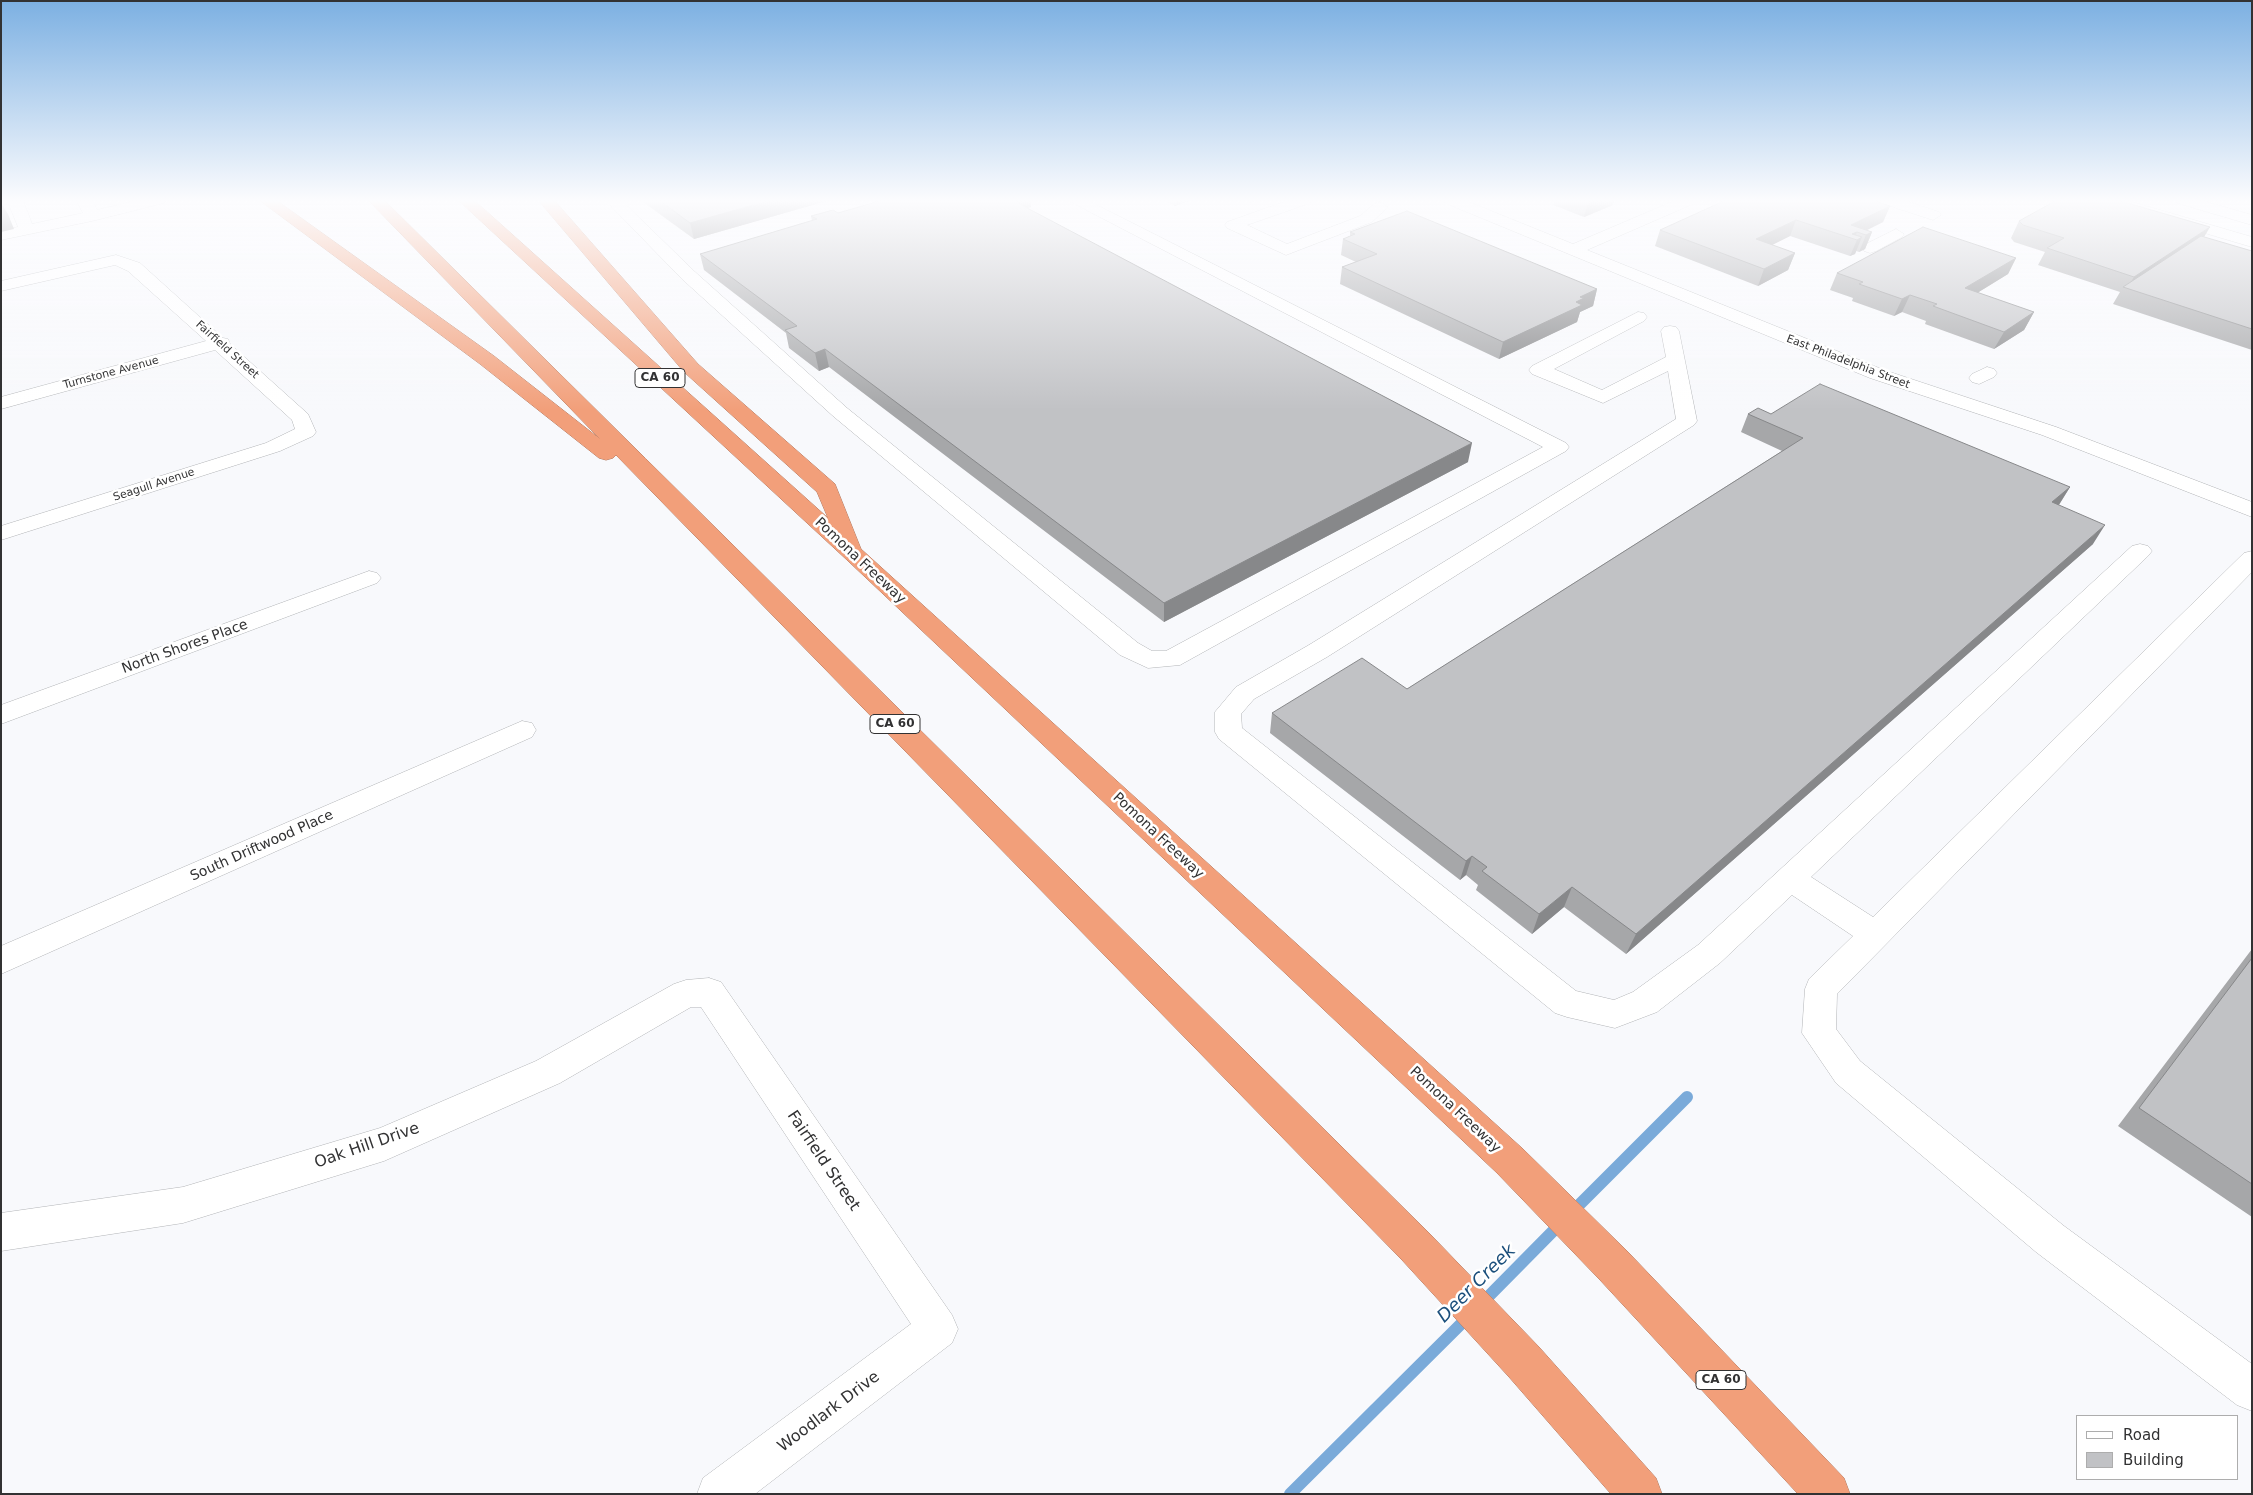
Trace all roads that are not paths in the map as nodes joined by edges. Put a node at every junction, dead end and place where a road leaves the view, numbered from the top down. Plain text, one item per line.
1 (73, 270) edge
2 (137, 270) edge
3 (362, 270) edge
4 (444, 270) edge
5 (541, 270) edge
6 (606, 270) edge
7 (683, 270) edge
8 (1211, 270) edge
9 (1622, 270) edge
10 (1, 286) edge
11 (1638, 317) dead end
12 (1670, 331) dead end
13 (221, 343) junction
14 (1675, 360) junction
15 (1, 403) edge
16 (306, 432) joint
17 (2252, 510) edge
18 (1, 533) edge
19 (707, 535) junction
20 (2140, 551) dead end
21 (854, 555) junction
22 (2252, 558) edge
23 (370, 578) dead end
24 (1, 715) edge
25 (522, 730) dead end
26 (1790, 878) junction
27 (1875, 934) junction
28 (1, 961) edge
29 (709, 992) joint
30 (1, 1232) edge
31 (938, 1330) joint
32 (2252, 1390) edge
33 (719, 1494) edge
34 (1640, 1494) edge
35 (1828, 1494) edge

1 - 10 street, Fairfield Street
2 - 13 street, Fairfield Street
3 - 19 highway
4 - 19 highway, CA 60
5 - 21 highway, Pomona Freeway / CA 60
6 - 21 highway
7 - 8 street
9 - 17 street, East Philadelphia Street
11 - 14 street
12 - 14 street
13 - 15 street, Turnstone Avenue
13 - 16 street, Fairfield Street
14 - 26 street
16 - 18 street, Seagull Avenue
19 - 34 highway, CA 60
20 - 26 street
21 - 35 highway, Pomona Freeway / CA 60
22 - 27 street
23 - 24 street, North Shores Place
25 - 28 street, South Driftwood Place
26 - 27 street
27 - 32 street
29 - 30 street, Oak Hill Drive
29 - 31 street, Fairfield Street
31 - 33 street, Woodlark Drive

